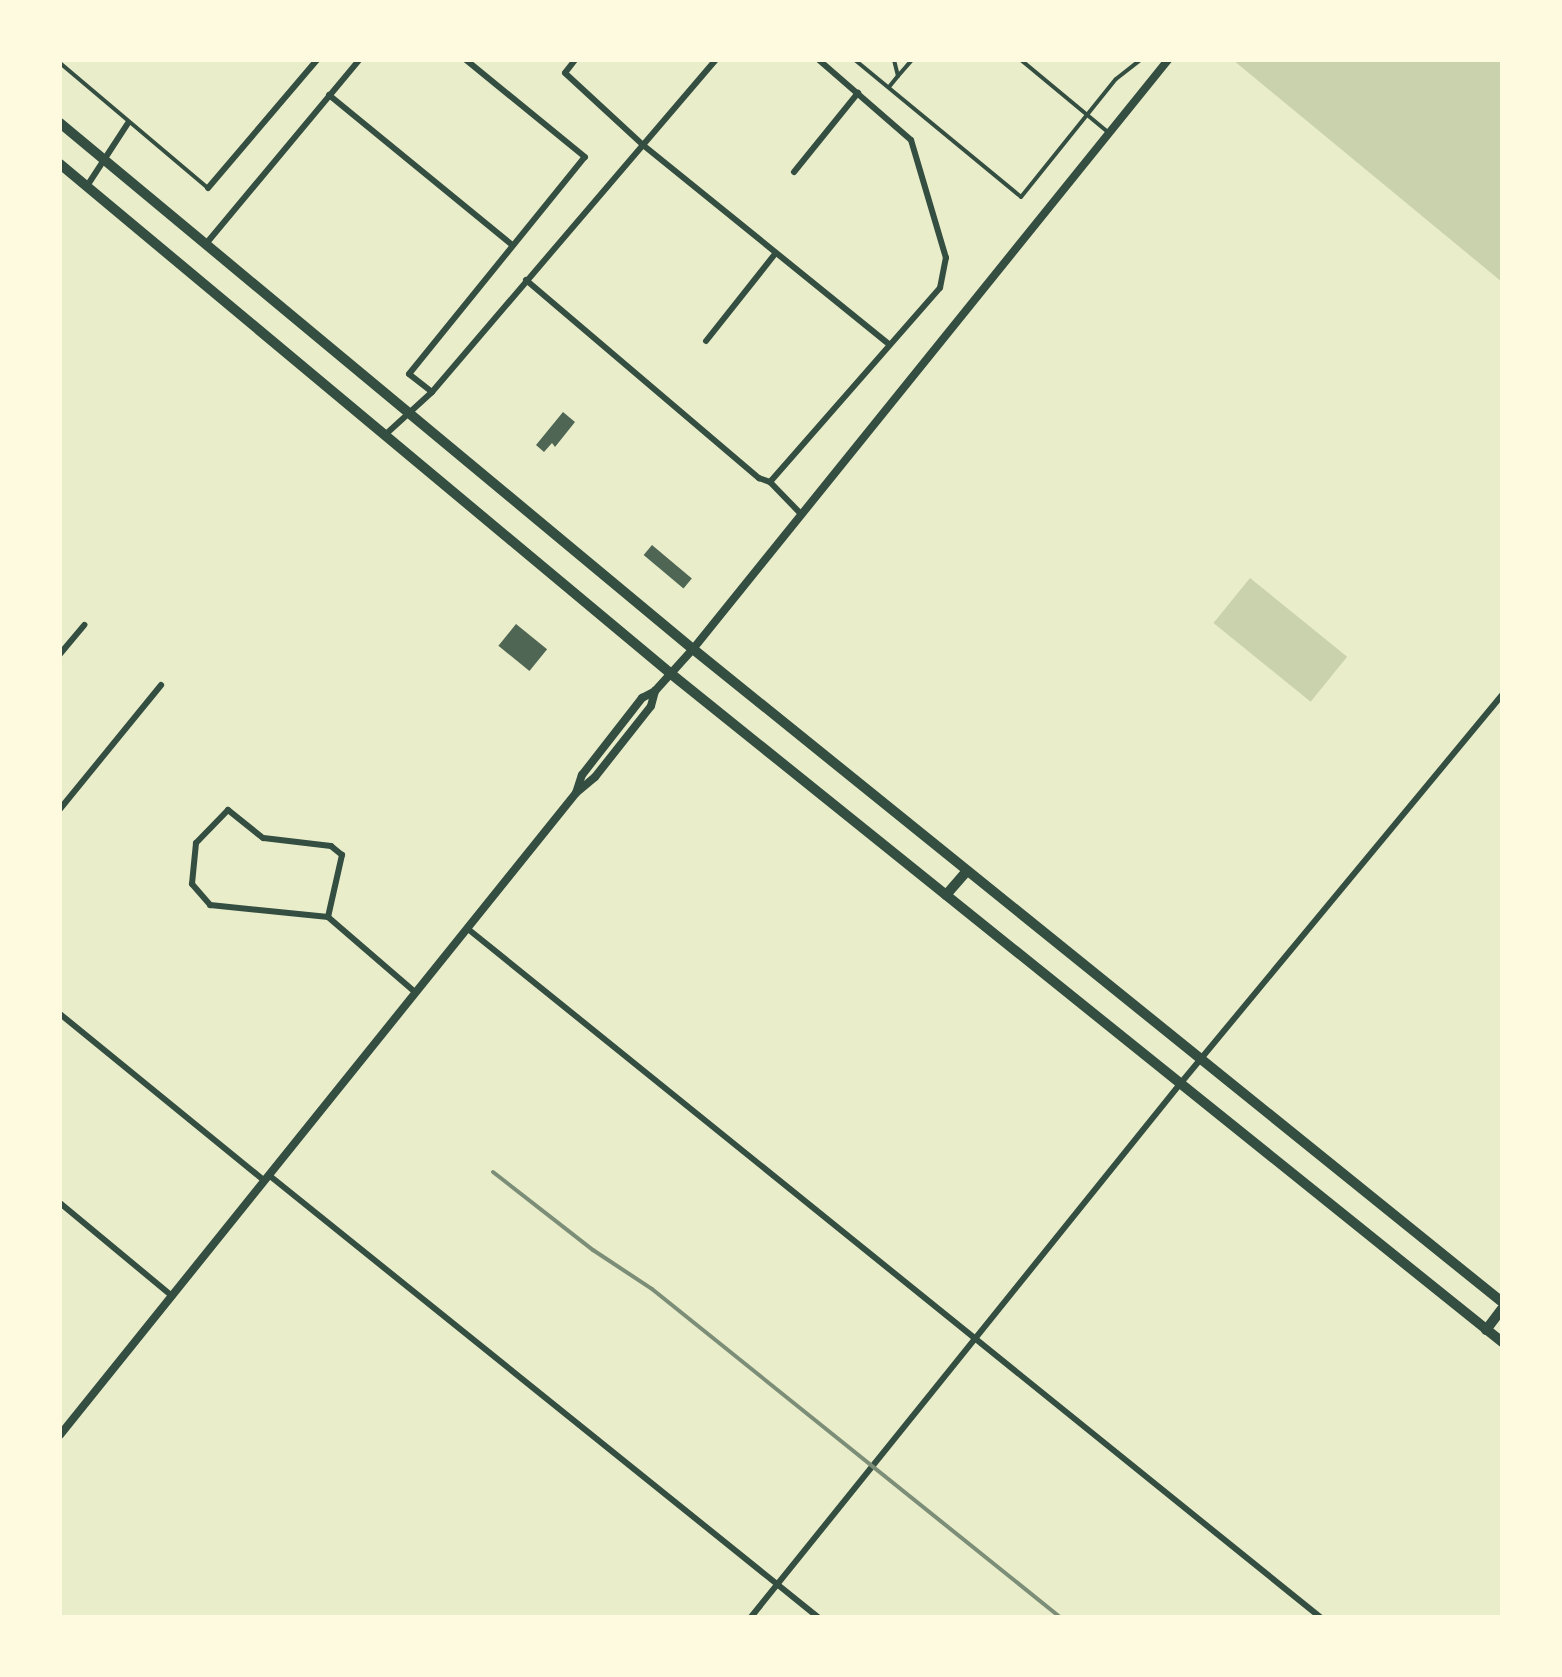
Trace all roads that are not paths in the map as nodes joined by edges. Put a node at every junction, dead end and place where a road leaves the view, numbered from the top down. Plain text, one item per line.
1 (317, 60) edge
2 (359, 60) edge
3 (466, 60) edge
4 (575, 60) edge
5 (716, 60) edge
6 (819, 60) edge
7 (856, 60) edge
8 (894, 60) edge
9 (912, 60) edge
10 (1021, 60) edge
11 (1140, 60) edge
12 (1168, 60) edge
13 (60, 63) edge
14 (898, 76) junction
15 (889, 87) junction
16 (858, 93) junction
17 (329, 95) junction
18 (1088, 116) junction
19 (60, 123) edge
20 (128, 123) junction
21 (1109, 133) junction
22 (644, 144) junction
23 (106, 162) junction
24 (60, 164) edge
25 (794, 172) dead end
26 (87, 186) junction
27 (208, 188) joint
28 (512, 245) junction
29 (204, 246) junction
30 (775, 254) junction
31 (526, 280) junction
32 (706, 341) dead end
33 (889, 344) junction
34 (432, 392) junction
35 (409, 416) junction
36 (385, 435) junction
37 (770, 482) junction
38 (801, 514) junction
39 (84, 624) dead end
40 (693, 649) junction
41 (60, 654) edge
42 (670, 673) junction
43 (161, 685) dead end
44 (1502, 695) edge
45 (60, 809) edge
46 (966, 871) junction
47 (946, 894) junction
48 (328, 917) junction
49 (468, 930) junction
50 (416, 993) junction
51 (60, 1014) edge
52 (1201, 1059) junction
53 (1180, 1084) junction
54 (268, 1179) junction
55 (60, 1203) edge
56 (172, 1296) junction
57 (1502, 1306) edge
58 (1486, 1330) junction
59 (974, 1337) junction
60 (1502, 1342) edge
61 (60, 1436) edge
62 (777, 1584) junction
63 (751, 1617) edge
64 (818, 1617) edge
65 (1320, 1617) edge

1 - 27 street
2 - 17 street
3 - 28 street
4 - 22 street
5 - 22 street
6 - 16 street
7 - 15 lane
8 - 14 lane
9 - 14 lane
10 - 18 lane
11 - 18 lane
12 - 21 street
13 - 20 lane
14 - 15 lane
15 - 18 lane
16 - 25 street
16 - 33 street
17 - 28 street
17 - 29 street
18 - 21 lane
19 - 23 main road
20 - 23 street
20 - 27 lane
21 - 38 street
22 - 30 street
22 - 31 street
23 - 26 street
23 - 29 main road
24 - 26 main road
26 - 36 main road
28 - 34 street
29 - 35 main road
30 - 32 street
30 - 33 street
31 - 34 street
31 - 37 street
33 - 37 street
34 - 35 street
35 - 36 street
35 - 40 main road
36 - 42 main road
37 - 38 street
38 - 40 street
39 - 41 street
40 - 42 street
40 - 46 main road
42 - 47 main road
42 - 49 street
43 - 45 street
44 - 52 street
46 - 47 main road
46 - 52 main road
47 - 53 main road
48 - 48 street
48 - 50 street
49 - 50 street
49 - 59 street
50 - 54 street
51 - 54 street
52 - 53 street
52 - 57 main road
53 - 58 main road
53 - 59 street
54 - 56 street
54 - 62 street
55 - 56 street
56 - 61 street
57 - 58 main road
58 - 60 main road
59 - 62 street
59 - 65 street
62 - 63 street
62 - 64 street

